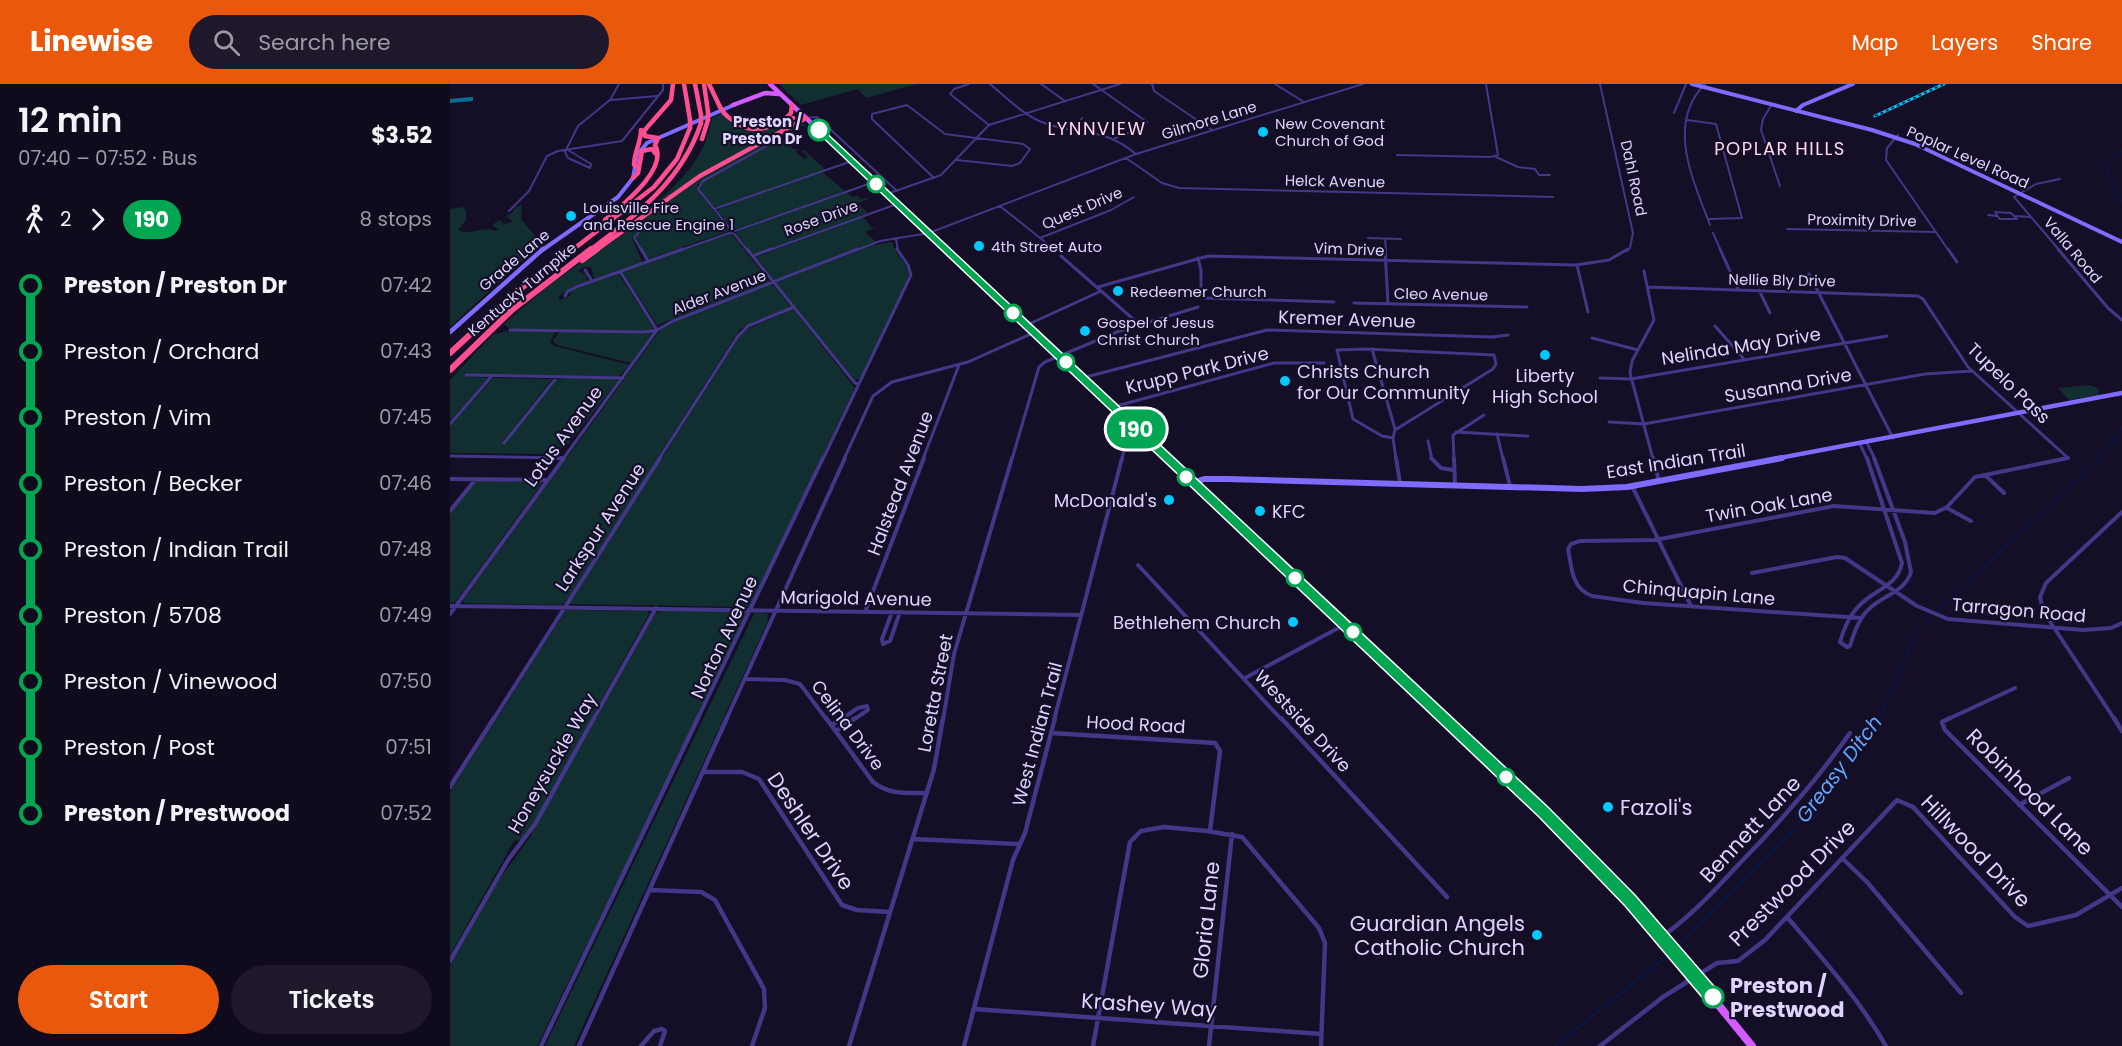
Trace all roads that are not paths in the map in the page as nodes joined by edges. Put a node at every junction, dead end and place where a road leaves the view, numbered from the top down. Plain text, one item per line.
1 (619, 84) edge
2 (663, 84) edge
3 (673, 84) edge
4 (684, 84) edge
5 (695, 84) edge
6 (704, 84) edge
7 (709, 84) edge
8 (967, 84) edge
9 (990, 84) edge
10 (1041, 84) edge
11 (1093, 84) edge
12 (1120, 84) edge
13 (1152, 84) edge
14 (1275, 84) edge
15 (1363, 84) edge
16 (1486, 84) edge
17 (1600, 84) edge
18 (1686, 84) edge
19 (1692, 84) edge
20 (1853, 84) edge
21 (1704, 85) edge
22 (772, 86) edge
23 (1101, 90) junction
24 (658, 96) junction
25 (783, 96) junction
26 (610, 100) junction
27 (1065, 102) junction
28 (1304, 102) junction
29 (1772, 104) junction
30 (733, 105) junction
31 (792, 105) junction
32 (1797, 109) junction
33 (660, 113) junction
34 (1674, 113) dead end
35 (1028, 114) junction
36 (804, 117) junction
37 (1082, 118) dead end
38 (1687, 120) junction
39 (988, 126) junction
40 (1075, 128) junction
41 (751, 129) junction
42 (1213, 130) junction
43 (1896, 136) junction
44 (658, 138) junction
45 (781, 138) dead end
46 (1115, 138) junction
47 (976, 139) junction
48 (568, 149) junction
49 (1136, 154) junction
50 (1397, 155) dead end
51 (1496, 156) junction
52 (1126, 158) junction
53 (957, 160) junction
54 (852, 161) junction
55 (637, 166) junction
56 (652, 170) junction
57 (1550, 175) dead end
58 (633, 178) junction
59 (934, 178) junction
60 (2061, 178) dead end
61 (874, 182) junction
62 (1779, 186) dead end
63 (897, 191) junction
64 (2020, 191) junction
65 (887, 194) junction
66 (1134, 197) dead end
67 (1553, 197) dead end
68 (897, 204) junction
69 (999, 205) junction
70 (714, 209) junction
71 (509, 211) dead end
72 (639, 211) junction
73 (1988, 216) dead end
74 (1997, 216) junction
75 (2014, 216) junction
76 (2031, 217) junction
77 (1708, 219) junction
78 (657, 223) dead end
79 (1710, 225) dead end
80 (1787, 228) dead end
81 (733, 231) junction
82 (1936, 232) junction
83 (929, 233) junction
84 (1713, 233) dead end
85 (1040, 238) junction
86 (1368, 238) dead end
87 (896, 239) junction
88 (1385, 239) junction
89 (1401, 239) dead end
90 (2122, 240) edge
91 (579, 244) junction
92 (1055, 250) dead end
93 (753, 256) junction
94 (1061, 256) dead end
95 (1198, 258) junction
96 (1386, 260) junction
97 (648, 261) junction
98 (1604, 262) joint
99 (1957, 262) dead end
100 (1577, 265) junction
101 (585, 270) dead end
102 (620, 271) junction
103 (1644, 272) dead end
104 (1809, 274) dead end
105 (555, 275) junction
106 (592, 281) junction
107 (773, 282) junction
108 (1098, 287) junction
109 (1648, 287) junction
110 (1738, 290) junction
111 (1759, 290) junction
112 (1101, 291) junction
113 (1818, 292) junction
114 (1915, 295) joint
115 (565, 296) dead end
116 (1334, 302) dead end
117 (1354, 303) dead end
118 (1388, 304) junction
119 (1198, 307) dead end
120 (1527, 307) dead end
121 (794, 308) junction
122 (1588, 312) dead end
123 (1770, 313) dead end
124 (2122, 320) edge
125 (1026, 325) junction
126 (1140, 325) junction
127 (1715, 326) dead end
128 (510, 330) dead end
129 (657, 330) junction
130 (450, 332) edge
131 (1034, 333) junction
132 (1509, 335) dead end
133 (1887, 336) dead end
134 (1592, 339) dead end
135 (1844, 342) junction
136 (1372, 349) junction
137 (1638, 350) junction
138 (450, 353) edge
139 (1060, 357) junction
140 (1744, 359) junction
141 (1324, 363) dead end
142 (960, 364) junction
143 (450, 370) edge
144 (1972, 371) junction
145 (1379, 373) junction
146 (1416, 374) dead end
147 (466, 375) dead end
148 (492, 376) junction
149 (557, 377) junction
150 (623, 378) junction
151 (1082, 378) junction
152 (1600, 378) dead end
153 (1632, 378) junction
154 (859, 384) junction
155 (1865, 385) junction
156 (2122, 393) edge
157 (1113, 407) junction
158 (2018, 413) junction
159 (1484, 415) dead end
160 (1609, 422) dead end
161 (450, 424) edge
162 (1644, 424) junction
163 (1395, 430) junction
164 (1139, 432) junction
165 (1456, 432) junction
166 (1497, 434) junction
167 (1528, 436) dead end
168 (1393, 438) junction
169 (1893, 438) junction
170 (1428, 441) dead end
171 (504, 443) dead end
172 (1863, 444) junction
173 (450, 456) edge
174 (563, 458) junction
175 (1453, 470) junction
176 (1985, 475) junction
177 (450, 479) edge
178 (475, 480) junction
179 (546, 480) junction
180 (1659, 481) junction
181 (1193, 483) junction
182 (1400, 483) junction
183 (1455, 485) junction
184 (1510, 486) junction
185 (1632, 486) junction
186 (2004, 494) dead end
187 (1885, 508) junction
188 (1947, 508) junction
189 (1893, 509) junction
190 (450, 511) edge
191 (2122, 512) edge
192 (1971, 521) dead end
193 (1659, 539) junction
194 (1568, 549) joint
195 (1138, 565) dead end
196 (1752, 573) dead end
197 (1886, 587) junction
198 (1896, 592) junction
199 (450, 606) edge
200 (456, 606) junction
201 (1691, 606) junction
202 (565, 607) junction
203 (656, 608) junction
204 (752, 609) junction
205 (776, 610) junction
206 (865, 612) junction
207 (892, 612) junction
208 (900, 612) junction
209 (450, 614) edge
210 (965, 614) junction
211 (1081, 615) junction
212 (1850, 616) junction
213 (1861, 618) junction
214 (1344, 625) junction
215 (2120, 625) edge
216 (2054, 628) junction
217 (1245, 678) junction
218 (745, 679) junction
219 (2015, 688) dead end
220 (832, 725) junction
221 (836, 731) junction
222 (2122, 731) edge
223 (1051, 733) junction
224 (1850, 733) dead end
225 (703, 772) junction
226 (2069, 778) dead end
227 (450, 787) edge
228 (927, 793) junction
229 (1904, 801) joint
230 (2019, 805) junction
231 (1210, 831) junction
232 (1232, 834) junction
233 (913, 839) junction
234 (1020, 844) junction
235 (1842, 858) junction
236 (2122, 888) edge
237 (650, 890) junction
238 (2110, 895) junction
239 (1447, 897) dead end
240 (2122, 907) edge
241 (890, 912) junction
242 (1787, 917) junction
243 (1662, 936) junction
244 (450, 961) edge
245 (1695, 977) junction
246 (1961, 993) dead end
247 (974, 1009) junction
248 (1098, 1018) junction
249 (1211, 1026) junction
250 (1321, 1034) junction
251 (541, 1046) edge
252 (579, 1046) edge
253 (641, 1046) edge
254 (660, 1046) edge
255 (752, 1046) edge
256 (849, 1046) edge
257 (964, 1046) edge
258 (1093, 1046) edge
259 (1209, 1046) edge
260 (1321, 1046) edge
261 (1600, 1046) edge
262 (1752, 1046) edge
263 (1886, 1046) edge

1 - 26 street
2 - 24 street
3 - 33 highway
4 - 91 highway, bridge
5 - 72 highway, Kentucky Turnpike, bridge
6 - 72 highway, bridge
7 - 41 highway, bridge
8 - 39 street
9 - 35 street
10 - 27 street
11 - 23 street
12 - 23 street
13 - 42 street
14 - 28 street
15 - 28 street, Gilmore Lane
16 - 51 street
17 - 98 street, Dahl Road
18 - 34 street
19 - 21 main road, Poplar Level Road
20 - 32 main road
21 - 29 main road, Poplar Level Road
21 - 32 main road, Poplar Level Road
21 - 38 street
22 - 25 main road
22 - 30 main road
23 - 27 street
23 - 46 street
24 - 26 street
24 - 48 street
25 - 30 main road
25 - 31 main road
26 - 48 street
27 - 35 street
28 - 42 street, Gilmore Lane
29 - 32 main road, Poplar Level Road
29 - 62 street
30 - 44 main road
31 - 36 main road
31 - 41 highway
32 - 43 main road, Poplar Level Road
33 - 44 highway
33 - 55 highway
35 - 39 street
35 - 40 street
36 - 41 highway
36 - 54 main road
36 - 63 street
36 - 105 highway
37 - 40 street
38 - 77 street
38 - 77 street
39 - 47 street
40 - 46 street
42 - 49 street, Gilmore Lane
43 - 64 main road, Poplar Level Road
43 - 82 street
44 - 55 main road, Grade Lane
44 - 56 highway
45 - 70 street
46 - 49 street
47 - 53 street
47 - 53 street
47 - 59 street
48 - 48 street
48 - 71 street
49 - 52 street, Gilmore Lane
50 - 51 street
51 - 57 street
52 - 67 street, Helck Avenue
52 - 69 street, Gilmore Lane
53 - 59 street
54 - 61 main road
54 - 70 street
55 - 58 main road, Grade Lane
56 - 58 highway
56 - 91 highway
58 - 130 main road, Grade Lane
59 - 63 street
60 - 64 street
61 - 65 main road
61 - 81 street
63 - 65 street
64 - 76 street, Valla Road
64 - 90 main road, Poplar Level Road
65 - 68 main road
66 - 85 street, Quest Drive
68 - 83 main road
68 - 93 street, Rose Drive
69 - 83 street, Gilmore Lane
69 - 85 street
70 - 81 street
72 - 105 highway, Kentucky Turnpike
73 - 74 street
74 - 75 street
74 - 75 street
75 - 76 street
76 - 124 street, Valla Road
77 - 79 street
78 - 97 street
80 - 82 street, Proximity Drive
81 - 93 street
81 - 97 street
82 - 99 street
83 - 87 street, Alder Avenue
83 - 125 main road
84 - 110 street
85 - 92 street
86 - 88 street
87 - 107 street, Alder Avenue
87 - 154 street, Norton Avenue
88 - 89 street
88 - 96 street
91 - 138 highway
93 - 107 street
94 - 108 street
95 - 96 street, Vim Drive
95 - 108 street, Vim Drive
95 - 116 street
96 - 100 street, Vim Drive
96 - 118 street
97 - 102 street
98 - 100 street, Vim Drive
100 - 122 street
101 - 106 street
102 - 106 street
102 - 129 street
103 - 109 street
104 - 113 street
105 - 143 highway, Kentucky Turnpike
106 - 115 street
107 - 121 street
107 - 129 street, Alder Avenue
108 - 112 street
109 - 110 street, Nellie Bly Drive
109 - 137 street
110 - 111 street, Nellie Bly Drive
111 - 113 street, Nellie Bly Drive
111 - 123 street
112 - 125 street
112 - 126 street
113 - 114 street, Nellie Bly Drive
113 - 135 street
114 - 144 street, Tupelo Pass
117 - 118 street, Cleo Avenue
118 - 120 street, Cleo Avenue
119 - 126 street, Loretta Street
121 - 154 street
121 - 202 street, Larkspur Avenue
125 - 131 main road
126 - 139 street, Loretta Street
127 - 140 street
128 - 129 street, Alder Avenue
129 - 150 street, Lotus Avenue
131 - 139 main road
131 - 142 street
132 - 151 street, Kremer Avenue
133 - 135 street, Nelinda May Drive
134 - 137 street
135 - 140 street, Nelinda May Drive
135 - 155 street
136 - 145 street
136 - 163 street
136 - 168 street
137 - 153 street
139 - 151 main road
139 - 210 street, Loretta Street
140 - 153 street, Nelinda May Drive
141 - 157 street, Krupp Park Drive
142 - 205 street, Norton Avenue
142 - 206 street, Halstead Avenue
144 - 155 street, Susanna Drive
144 - 158 street, Tupelo Pass
145 - 146 street
145 - 163 street
147 - 148 street
148 - 149 street
148 - 161 street
149 - 150 street
149 - 171 street
150 - 174 street, Lotus Avenue
151 - 157 main road
152 - 153 street, Nelinda May Drive
153 - 162 street
154 - 204 street, Norton Avenue
155 - 162 street, Susanna Drive
155 - 169 street
156 - 158 main road, East Indian Trail
157 - 164 main road
158 - 169 main road, East Indian Trail
158 - 176 street, Tupelo Pass
159 - 165 street
160 - 162 street, Susanna Drive
162 - 180 street
163 - 168 street
164 - 181 main road
164 - 211 street, West Indian Trail
165 - 166 street
165 - 175 street
166 - 167 street
166 - 184 street
168 - 182 street
169 - 172 main road, East Indian Trail
170 - 175 street
172 - 180 main road, East Indian Trail
172 - 187 street
172 - 189 street
173 - 174 street
174 - 179 street, Lotus Avenue
175 - 183 street
176 - 186 street
176 - 188 street
177 - 178 street
178 - 179 street
178 - 190 street
179 - 200 street, Lotus Avenue
180 - 185 main road, East Indian Trail
181 - 182 main road, East Indian Trail
181 - 214 main road
182 - 183 main road, East Indian Trail
183 - 184 main road, East Indian Trail
184 - 185 main road, East Indian Trail
185 - 193 street
187 - 189 street, Twin Oak Lane
187 - 193 street, Twin Oak Lane
187 - 197 street
188 - 189 street, Twin Oak Lane
188 - 192 street
189 - 198 street
191 - 216 street
193 - 194 street, Twin Oak Lane
193 - 201 street
194 - 201 street, Chinquapin Lane
195 - 217 street, Westside Drive
196 - 197 street, Tarragon Road
197 - 198 street, Tarragon Road
197 - 212 street
198 - 213 street
198 - 216 street, Tarragon Road
199 - 200 street, Marigold Avenue
200 - 202 street, Marigold Avenue
200 - 209 street, Lotus Avenue
201 - 212 street, Chinquapin Lane
202 - 203 street, Marigold Avenue
202 - 227 street, Larkspur Avenue
203 - 204 street, Marigold Avenue
203 - 244 street, Honeysuckle Way
204 - 205 street, Marigold Avenue
204 - 251 street, Norton Avenue
205 - 206 street, Marigold Avenue
205 - 218 street, Norton Avenue
206 - 207 street, Marigold Avenue
207 - 208 street, Marigold Avenue
207 - 208 street
208 - 210 street, Marigold Avenue
210 - 211 street, Marigold Avenue
210 - 228 street, Loretta Street
211 - 223 street, West Indian Trail
212 - 213 street, Chinquapin Lane
212 - 213 street
214 - 217 street
214 - 243 main road
215 - 216 street, Tarragon Road
216 - 222 street
217 - 239 street, Westside Drive
218 - 220 street, Celina Drive
218 - 225 street, Norton Avenue
219 - 230 street, Robinhood Lane
220 - 221 street, Celina Drive
220 - 221 street
221 - 228 street, Celina Drive
223 - 231 street, Hood Road
223 - 234 street, West Indian Trail
224 - 243 street, Bennett Lane
225 - 237 street, Norton Avenue
225 - 241 street, Deshler Drive
226 - 230 street
228 - 233 street, Loretta Street
229 - 235 street, Prestwood Drive
229 - 238 street, Hillwood Drive
230 - 238 street, Robinhood Lane
231 - 232 street
231 - 248 street
232 - 249 street, Gloria Lane
232 - 250 street
233 - 234 street
233 - 241 street, Loretta Street
234 - 247 street, West Indian Trail
235 - 242 street, Prestwood Drive
235 - 246 street
236 - 238 street
237 - 252 street, Norton Avenue
237 - 255 street
238 - 240 street, Robinhood Lane
241 - 256 street, Loretta Street
242 - 245 street, Prestwood Drive
242 - 263 street
243 - 245 main road
245 - 261 street, Prestwood Drive
245 - 262 main road
247 - 248 street, Krashey Way
247 - 257 street, West Indian Trail
248 - 249 street, Krashey Way
248 - 258 street
249 - 250 street, Krashey Way
249 - 259 street, Gloria Lane
250 - 260 street
253 - 254 street

